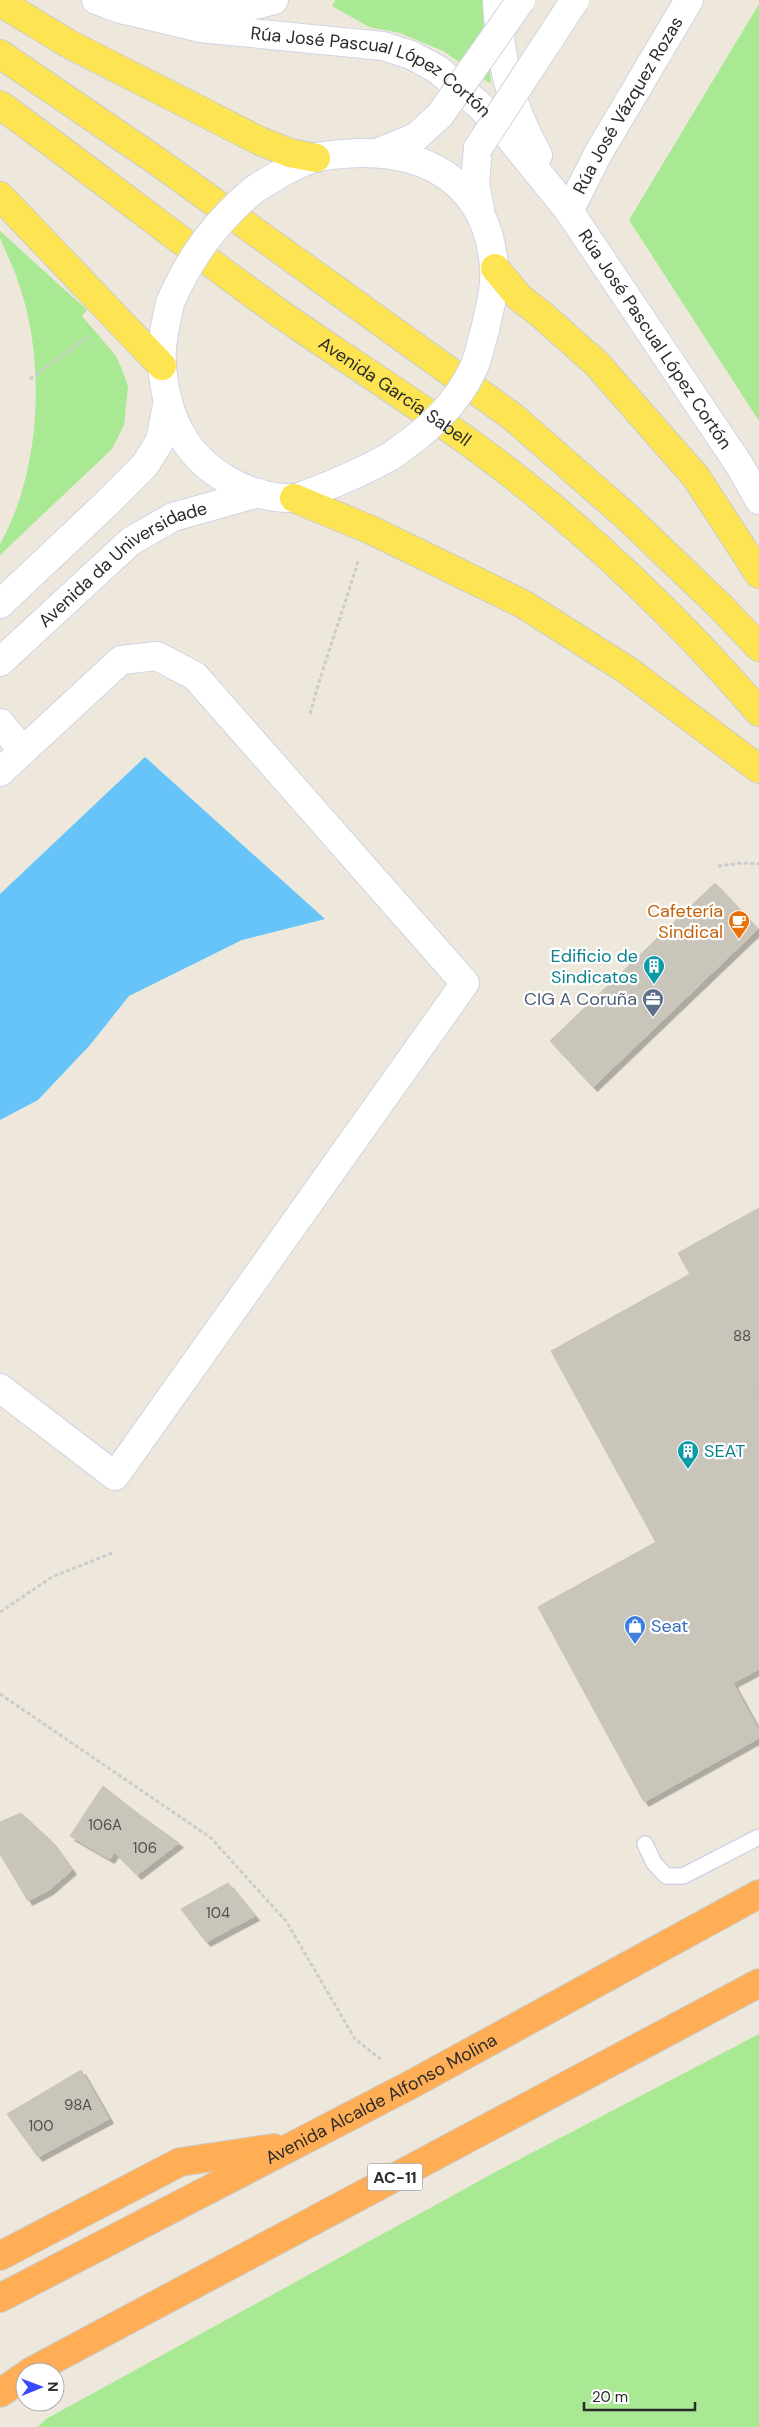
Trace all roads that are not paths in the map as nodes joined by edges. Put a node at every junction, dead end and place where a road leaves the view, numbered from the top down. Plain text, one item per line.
1 (96, 0) edge
2 (274, 0) edge
3 (497, 0) edge
4 (521, 0) edge
5 (575, 0) edge
6 (689, 0) edge
7 (0, 2) edge
8 (125, 10) junction
9 (0, 54) edge
10 (0, 106) edge
11 (376, 153) junction
12 (316, 158) junction
13 (0, 196) edge
14 (569, 211) junction
15 (481, 214) junction
16 (495, 268) junction
17 (162, 366) junction
18 (168, 400) junction
19 (740, 466) junction
20 (759, 489) edge
21 (259, 493) junction
22 (294, 498) junction
23 (759, 500) edge
24 (759, 574) edge
25 (0, 604) edge
26 (759, 647) edge
27 (0, 662) edge
28 (759, 712) edge
29 (0, 724) edge
30 (23, 751) junction
31 (759, 769) edge
32 (0, 772) edge
33 (0, 1388) edge
34 (759, 1837) edge
35 (645, 1844) dead end
36 (759, 1894) edge
37 (759, 1984) edge
38 (296, 2145) junction
39 (0, 2256) edge
40 (0, 2298) edge
41 (50, 2362) edge
42 (15, 2380) edge
43 (15, 2382) edge
44 (0, 2388) edge
45 (0, 2393) edge

1 - 8 street, Rúa José Pascual López Cortón
2 - 8 street, Rúa José Pascual López Cortón
3 - 14 street, Rúa José Pascual López Cortón
4 - 11 street, bridge
5 - 15 street, bridge
6 - 14 street, Rúa José Vázquez Rozas
7 - 12 main road
8 - 14 street, Rúa José Pascual López Cortón
9 - 26 main road
10 - 28 main road, Avenida García Sabell
11 - 12 street
11 - 15 street
12 - 17 street, bridge
13 - 17 main road
14 - 19 street, Rúa José Pascual López Cortón
15 - 16 street
16 - 22 street, bridge
16 - 24 main road
17 - 18 street
18 - 21 street
18 - 25 street
19 - 20 street, Rúa José Pascual López Cortón
19 - 23 street, Rúa José Pascual López Cortón
21 - 22 street
21 - 27 street, Avenida da Universidade
22 - 31 main road
29 - 30 street
30 - 32 street
30 - 33 street
34 - 35 lane
36 - 38 highway, Avenida Alcalde Alfonso Molina
37 - 41 highway, AC-11
38 - 39 highway
38 - 40 highway, Avenida Alcalde Alfonso Molina
42 - 44 highway
43 - 45 highway

